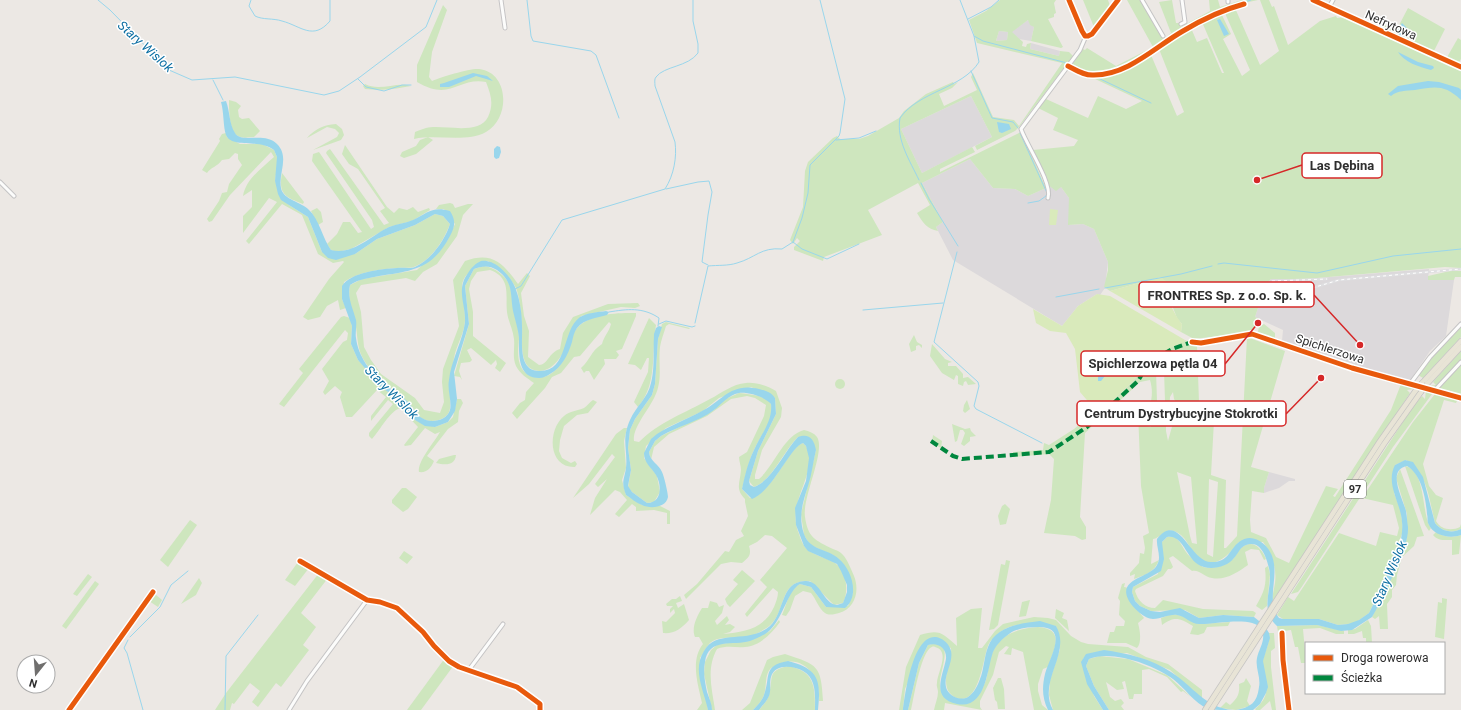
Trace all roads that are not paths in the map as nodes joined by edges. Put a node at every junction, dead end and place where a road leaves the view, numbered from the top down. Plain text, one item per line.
1 (501, 0) edge
2 (1069, 0) edge
3 (1118, 0) edge
4 (1142, 0) edge
5 (1182, 0) edge
6 (1313, 0) edge
7 (1333, 0) edge
8 (1244, 4) dead end
9 (1329, 7) junction
10 (1181, 24) dead end
11 (505, 28) dead end
12 (1086, 36) junction
13 (1163, 36) dead end
14 (1068, 66) junction
15 (1461, 67) edge
16 (0, 182) edge
17 (14, 196) dead end
18 (1048, 198) dead end
19 (1461, 324) edge
20 (1461, 341) edge
21 (1192, 342) dead end
22 (1461, 347) edge
23 (1461, 362) edge
24 (1424, 383) junction
25 (1410, 384) junction
26 (1434, 391) junction
27 (1461, 398) edge
28 (300, 561) dead end
29 (153, 592) dead end
30 (367, 600) junction
31 (503, 624) dead end
32 (1282, 633) dead end
33 (468, 671) junction
34 (1216, 698) junction
35 (69, 710) edge
36 (289, 710) edge
37 (540, 710) edge
38 (1205, 710) edge
39 (1211, 710) edge
40 (1289, 710) edge

1 - 11 street
2 - 12 street
3 - 12 street
4 - 13 street
5 - 10 street
6 - 9 street, Nefrytowa
7 - 9 street
8 - 14 street
9 - 15 street, Nefrytowa
12 - 14 street
14 - 18 street
16 - 17 street
19 - 25 street
20 - 24 main road, 97
21 - 25 street, Spichlerzowa
22 - 24 main road, 97
23 - 26 street
24 - 34 main road, 97, bridge
25 - 26 street, Spichlerzowa
26 - 27 street, Spichlerzowa
28 - 30 street
29 - 35 street
30 - 33 street
30 - 36 street
31 - 33 street
32 - 40 street
33 - 37 street
34 - 38 main road, 97
34 - 39 main road, 97

